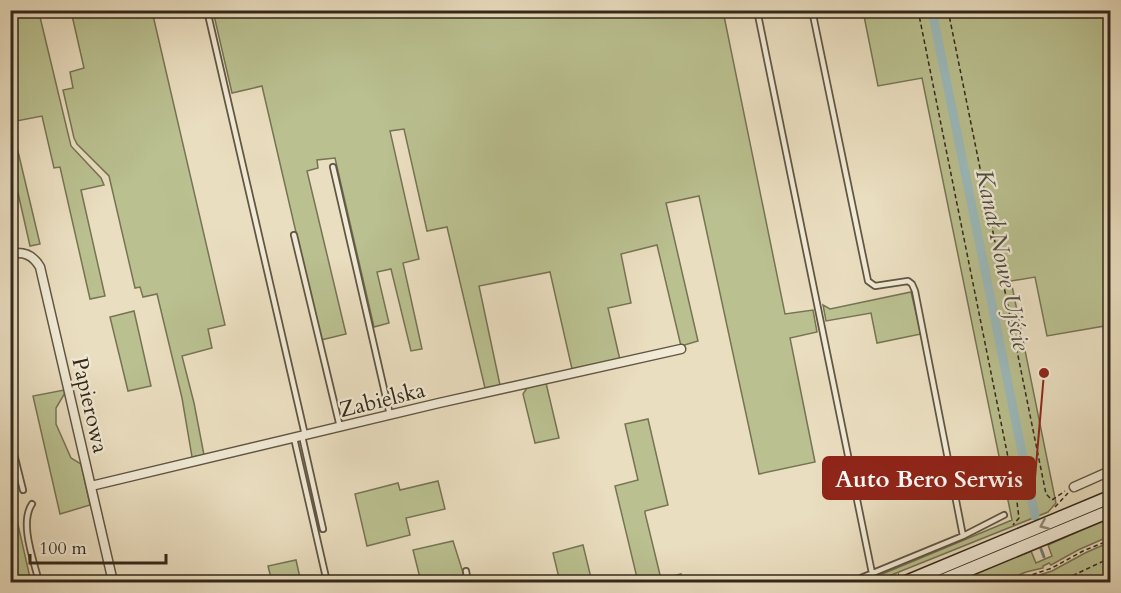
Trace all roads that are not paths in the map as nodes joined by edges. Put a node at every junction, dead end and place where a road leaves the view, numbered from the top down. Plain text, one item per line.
1 (207, 10) edge
2 (757, 10) edge
3 (812, 10) edge
4 (333, 167) dead end
5 (294, 235) dead end
6 (13, 253) edge
7 (681, 349) dead end
8 (390, 415) junction
9 (340, 427) junction
10 (300, 437) junction
11 (10, 438) edge
12 (1110, 471) edge
13 (91, 486) junction
14 (1074, 487) road end
15 (23, 490) dead end
16 (1110, 497) edge
17 (32, 504) dead end
18 (1110, 511) edge
19 (1004, 515) dead end
20 (323, 530) dead end
21 (963, 536) junction
22 (465, 571) dead end
23 (872, 573) junction
24 (902, 578) edge
25 (39, 582) edge
26 (113, 582) edge
27 (327, 582) edge
28 (468, 582) edge
29 (851, 582) edge
30 (939, 582) edge

1 - 10 lane
2 - 23 lane
3 - 21 lane
4 - 8 lane
5 - 9 lane
6 - 13 street, Papierowa
7 - 8 street, Zabielska
8 - 9 street, Zabielska
9 - 10 street, Zabielska
10 - 13 street, Zabielska
10 - 20 lane
10 - 27 lane
11 - 15 lane
12 - 14 street
13 - 26 street, Papierowa
16 -> 24 main road
17 - 25 lane
18 - 30 main road
19 - 21 lane
21 - 23 lane
22 - 28 lane
23 - 29 lane

